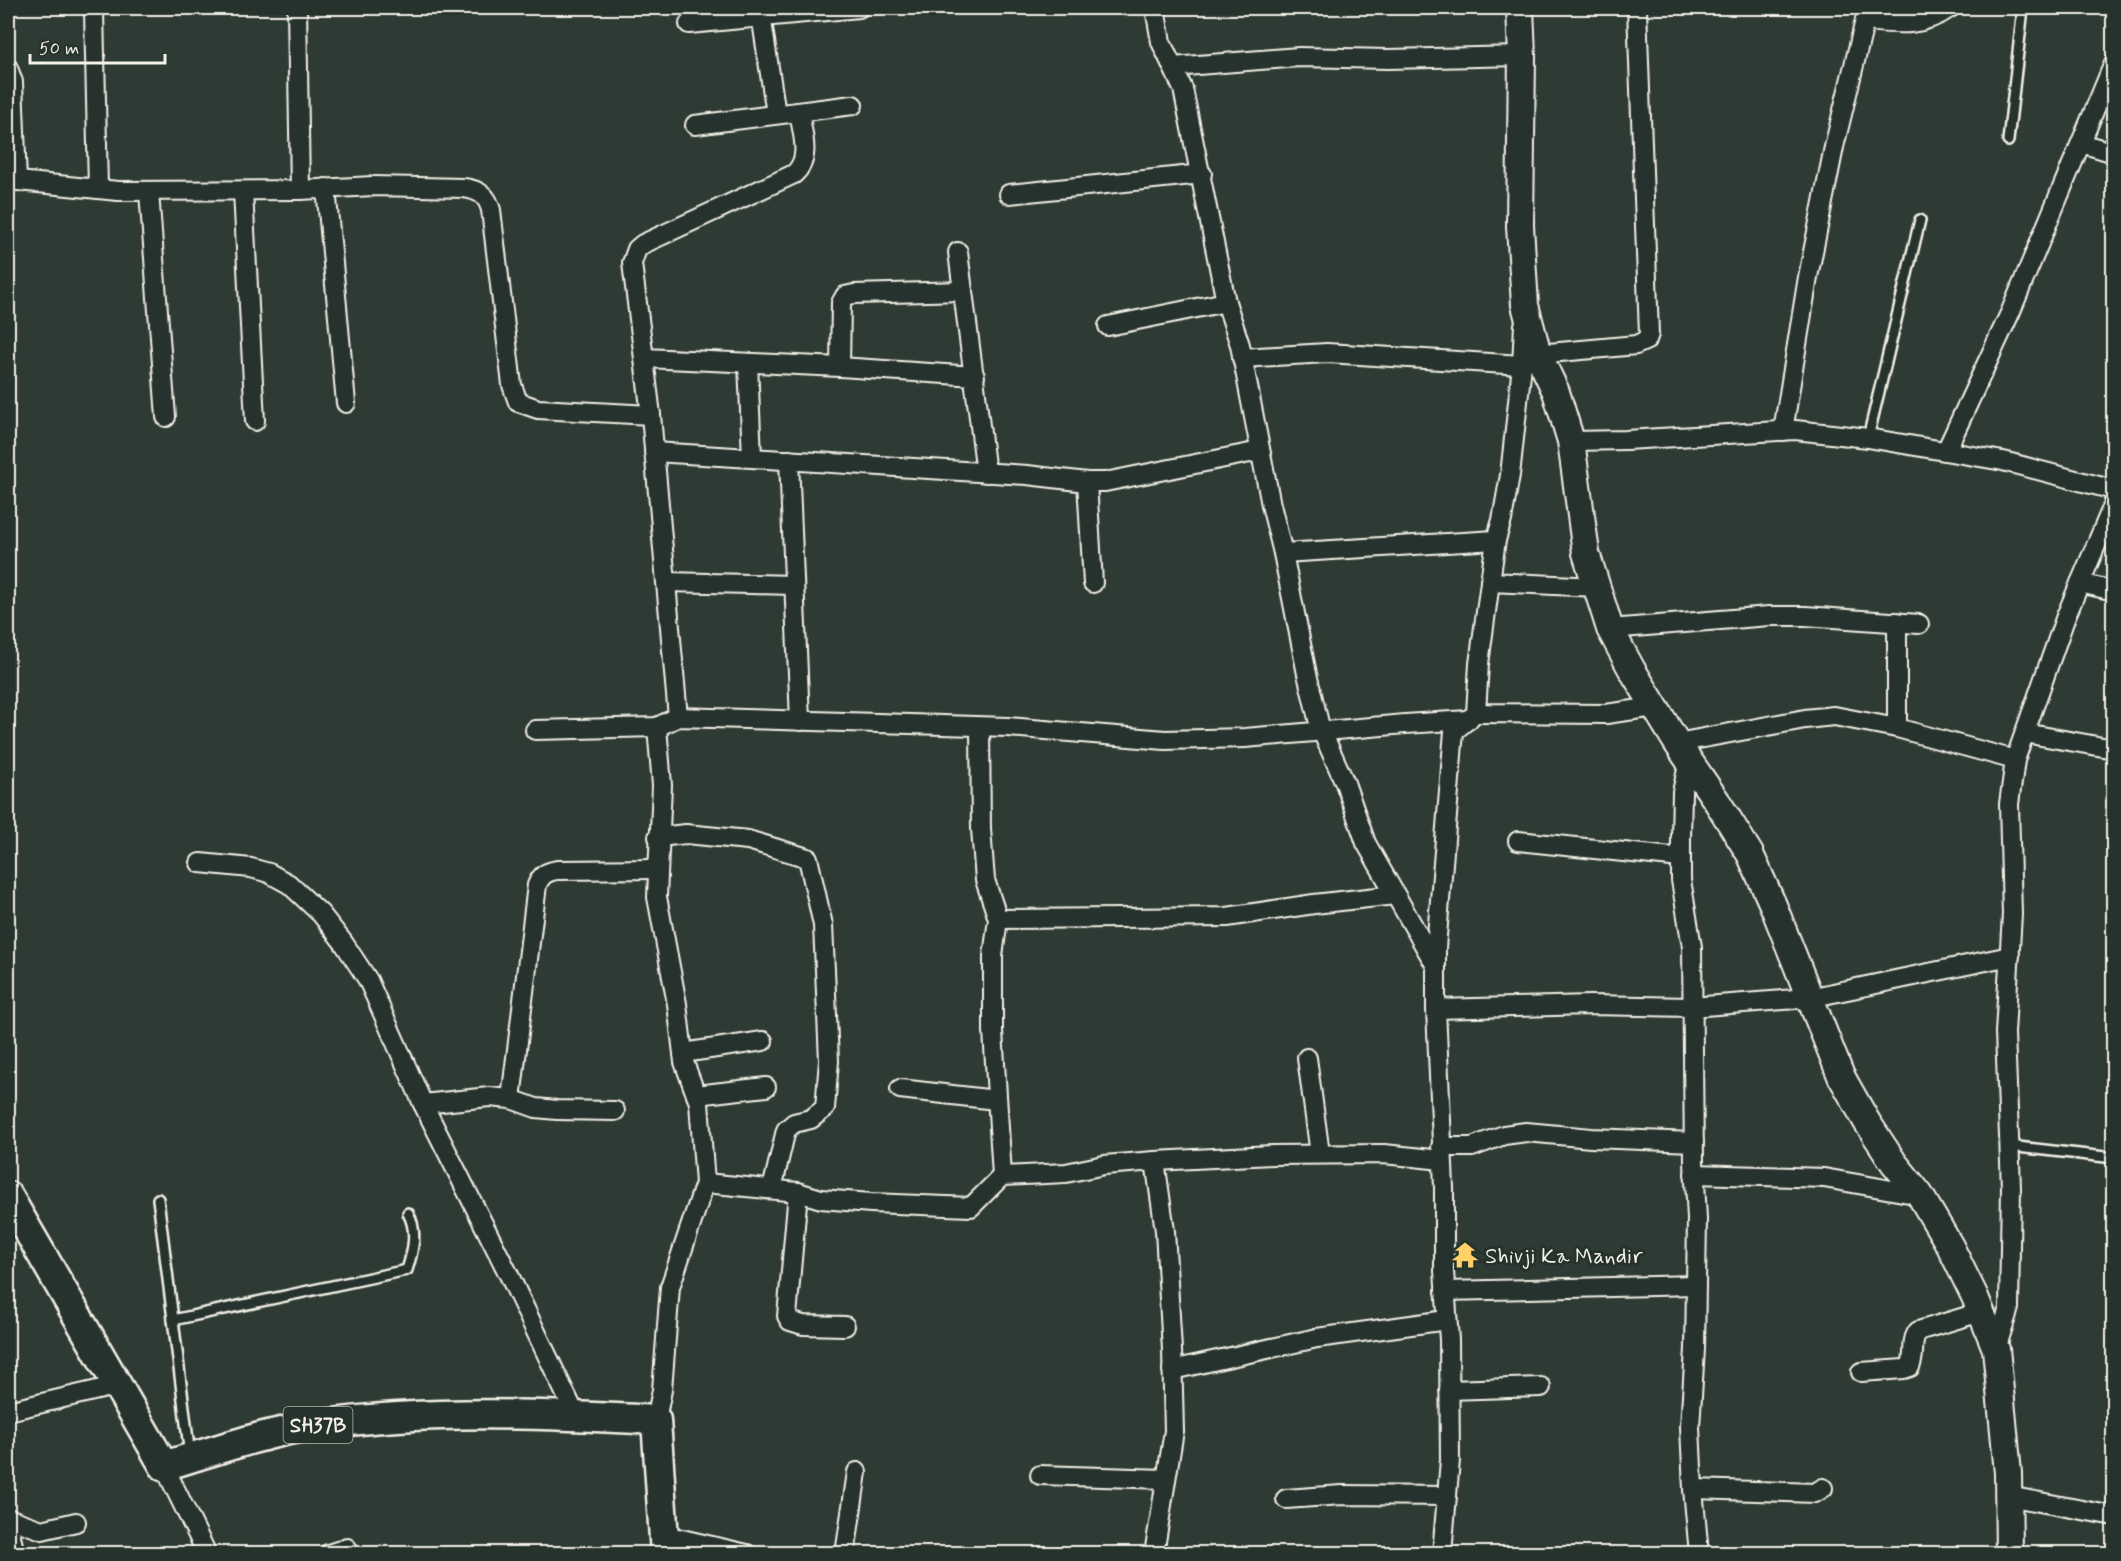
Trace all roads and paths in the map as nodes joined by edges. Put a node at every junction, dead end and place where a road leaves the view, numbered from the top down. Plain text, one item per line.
1 (297, 8) edge
2 (859, 8) edge
3 (1155, 8) edge
4 (1520, 8) edge
5 (1636, 8) edge
6 (1950, 8) edge
7 (2023, 8) edge
8 (94, 12) dead end
9 (760, 12) edge
10 (1866, 14) edge
11 (689, 24) dead end
12 (1522, 56) junction
13 (2114, 63) edge
14 (1173, 67) junction
15 (8, 68) edge
16 (853, 105) dead end
17 (799, 112) junction
18 (776, 114) junction
19 (696, 125) dead end
20 (2008, 141) dead end
21 (2081, 143) junction
22 (2114, 153) edge
23 (1202, 174) junction
24 (12, 180) edge
25 (98, 189) junction
26 (326, 189) junction
27 (300, 190) junction
28 (243, 191) junction
29 (149, 192) junction
30 (1009, 194) dead end
31 (1920, 220) dead end
32 (958, 252) dead end
33 (963, 291) junction
34 (1227, 302) junction
35 (1108, 326) dead end
36 (644, 358) junction
37 (1242, 358) junction
38 (1530, 359) junction
39 (748, 363) junction
40 (840, 367) junction
41 (975, 376) junction
42 (346, 403) dead end
43 (651, 415) junction
44 (166, 417) dead end
45 (255, 420) dead end
46 (1783, 431) junction
47 (1868, 438) junction
48 (1571, 441) junction
49 (1260, 451) junction
50 (1946, 451) junction
51 (654, 452) junction
52 (752, 458) junction
53 (789, 460) junction
54 (986, 473) junction
55 (1086, 482) junction
56 (2114, 490) edge
57 (2114, 503) edge
58 (1496, 540) junction
59 (1283, 553) junction
60 (666, 582) junction
61 (1490, 582) junction
62 (1092, 583) dead end
63 (2080, 583) junction
64 (794, 585) junction
65 (1597, 587) junction
66 (2114, 591) edge
67 (1897, 622) junction
68 (1919, 624) dead end
69 (1610, 630) junction
70 (1655, 707) junction
71 (678, 717) junction
72 (1472, 717) junction
73 (800, 721) junction
74 (980, 726) junction
75 (657, 727) junction
76 (1897, 728) junction
77 (535, 730) dead end
78 (1322, 732) junction
79 (2025, 733) junction
80 (2114, 749) edge
81 (1683, 752) junction
82 (2015, 760) junction
83 (658, 837) junction
84 (1518, 842) dead end
85 (1681, 858) junction
86 (200, 863) dead end
87 (658, 869) junction
88 (1395, 895) junction
89 (998, 919) junction
90 (2010, 956) junction
91 (1436, 966) junction
92 (1809, 998) junction
93 (1692, 1007) junction
94 (1436, 1009) junction
95 (763, 1041) dead end
96 (683, 1053) junction
97 (1307, 1058) dead end
98 (766, 1087) dead end
99 (900, 1089) dead end
100 (696, 1095) junction
101 (511, 1099) junction
102 (996, 1100) junction
103 (423, 1104) junction
104 (615, 1111) dead end
105 (1694, 1142) junction
106 (2010, 1146) junction
107 (1320, 1154) junction
108 (1442, 1154) junction
109 (2114, 1158) edge
110 (1155, 1161) junction
111 (1694, 1174) junction
112 (1002, 1176) junction
113 (705, 1183) junction
114 (772, 1189) junction
115 (798, 1192) junction
116 (1920, 1195) junction
117 (158, 1199) dead end
118 (9, 1202) edge
119 (408, 1213) dead end
120 (1696, 1285) junction
121 (1445, 1291) junction
122 (1981, 1312) junction
123 (173, 1320) junction
124 (1448, 1320) junction
125 (845, 1326) dead end
126 (1996, 1349) junction
127 (1172, 1370) junction
128 (1861, 1372) dead end
129 (118, 1385) junction
130 (1541, 1388) dead end
131 (1449, 1390) junction
132 (8, 1411) edge
133 (576, 1416) junction
134 (656, 1420) junction
135 (177, 1462) junction
136 (857, 1472) dead end
137 (1040, 1475) dead end
138 (1165, 1479) junction
139 (1823, 1488) dead end
140 (1693, 1489) junction
141 (1447, 1496) junction
142 (2008, 1496) junction
143 (1286, 1499) dead end
144 (2114, 1516) edge
145 (8, 1518) edge
146 (76, 1522) dead end
147 (8, 1524) edge
148 (664, 1544) edge
149 (347, 1548) dead end
150 (1449, 1553) edge
151 (15, 1554) edge
152 (207, 1554) edge
153 (328, 1554) edge
154 (747, 1554) edge
155 (845, 1554) edge
156 (1154, 1554) edge
157 (1699, 1554) edge
158 (2009, 1554) edge

1 - 27 street
2 - 9 street
3 - 14 street
4 - 12 street
5 - 38 street
6 - 10 street
7 - 20 lane
8 - 25 street
9 - 11 street
9 - 18 street
10 - 46 street
12 - 14 street
12 - 38 street
13 - 21 street
14 - 23 street
15 - 24 street
16 - 17 street
17 - 18 street
17 - 36 street
18 - 19 street
21 - 22 street
21 - 50 street
23 - 30 street
23 - 34 street
24 - 25 street
25 - 29 street
26 - 27 street
26 - 42 street
26 - 43 street
27 - 28 street
28 - 29 street
28 - 45 street
29 - 44 street
31 - 47 lane
32 - 33 street
33 - 40 street
33 - 41 street
34 - 35 street
34 - 37 street
36 - 39 street
36 - 43 street
37 - 38 street
37 - 49 street
38 - 48 street
38 - 58 street
39 - 40 street
39 - 52 street
40 - 41 street
41 - 54 street
43 - 51 street
46 - 47 street
46 - 48 street
47 - 50 street
48 - 65 street
49 - 55 street
49 - 59 street
50 - 56 street
51 - 52 street
51 - 60 street
52 - 53 street
53 - 54 street
53 - 64 street
54 - 55 street
55 - 62 street
57 - 63 street
58 - 59 street
58 - 61 street
59 - 78 street
60 - 64 street
60 - 71 street
61 - 65 street
61 - 72 street
63 - 66 street
63 - 79 street
64 - 73 street
65 - 69 street
67 - 68 street
67 - 69 street
67 - 76 street
69 - 70 street
70 - 72 street
70 - 81 street
71 - 73 street
71 - 75 street
72 - 78 street
72 - 91 street
73 - 74 street
74 - 78 street
74 - 89 street
75 - 77 street
75 - 83 street
76 - 81 street
76 - 82 street
78 - 88 street
79 - 80 street
79 - 82 street
81 - 85 street
81 - 92 street
82 - 90 street
83 - 87 street
83 - 114 street
84 - 85 street
85 - 93 street
86 - 103 street
87 - 96 street
87 - 101 street
88 - 89 street
88 - 91 street
89 - 102 street
90 - 92 street
90 - 106 street
91 - 94 street
92 - 93 street
92 - 116 street
93 - 94 street
93 - 105 street
94 - 108 street
95 - 96 street
96 - 100 street
97 - 107 street
98 - 100 street
99 - 102 street
100 - 113 street
101 - 103 street
101 - 104 street
102 - 112 street
103 - 133 street
105 - 108 street
105 - 111 street
106 - 109 lane
106 - 126 street
107 - 108 street
107 - 110 street
108 - 121 street
110 - 112 street
110 - 127 street
111 - 116 street
111 - 120 street
112 - 115 street
113 - 114 street
113 - 134 street
114 - 115 street
115 - 125 street
116 - 122 street
117 - 123 lane
118 - 129 main road
119 - 123 lane
120 - 121 street
120 - 140 street
121 - 124 street
122 - 126 street
122 - 128 street
123 - 135 lane
124 - 127 street
124 - 131 street
126 - 142 street
127 - 138 street
129 - 132 street
129 - 135 main road
130 - 131 street
131 - 141 street
133 - 134 main road, SH37B
133 - 135 main road, SH37B
134 - 148 main road
135 - 152 street
136 - 155 street
137 - 138 street
138 - 156 street
139 - 140 street
140 - 157 street
141 - 143 street
141 - 150 street
142 - 144 street
142 - 158 street
145 - 146 street
147 - 151 street
148 - 154 street
149 - 153 street

